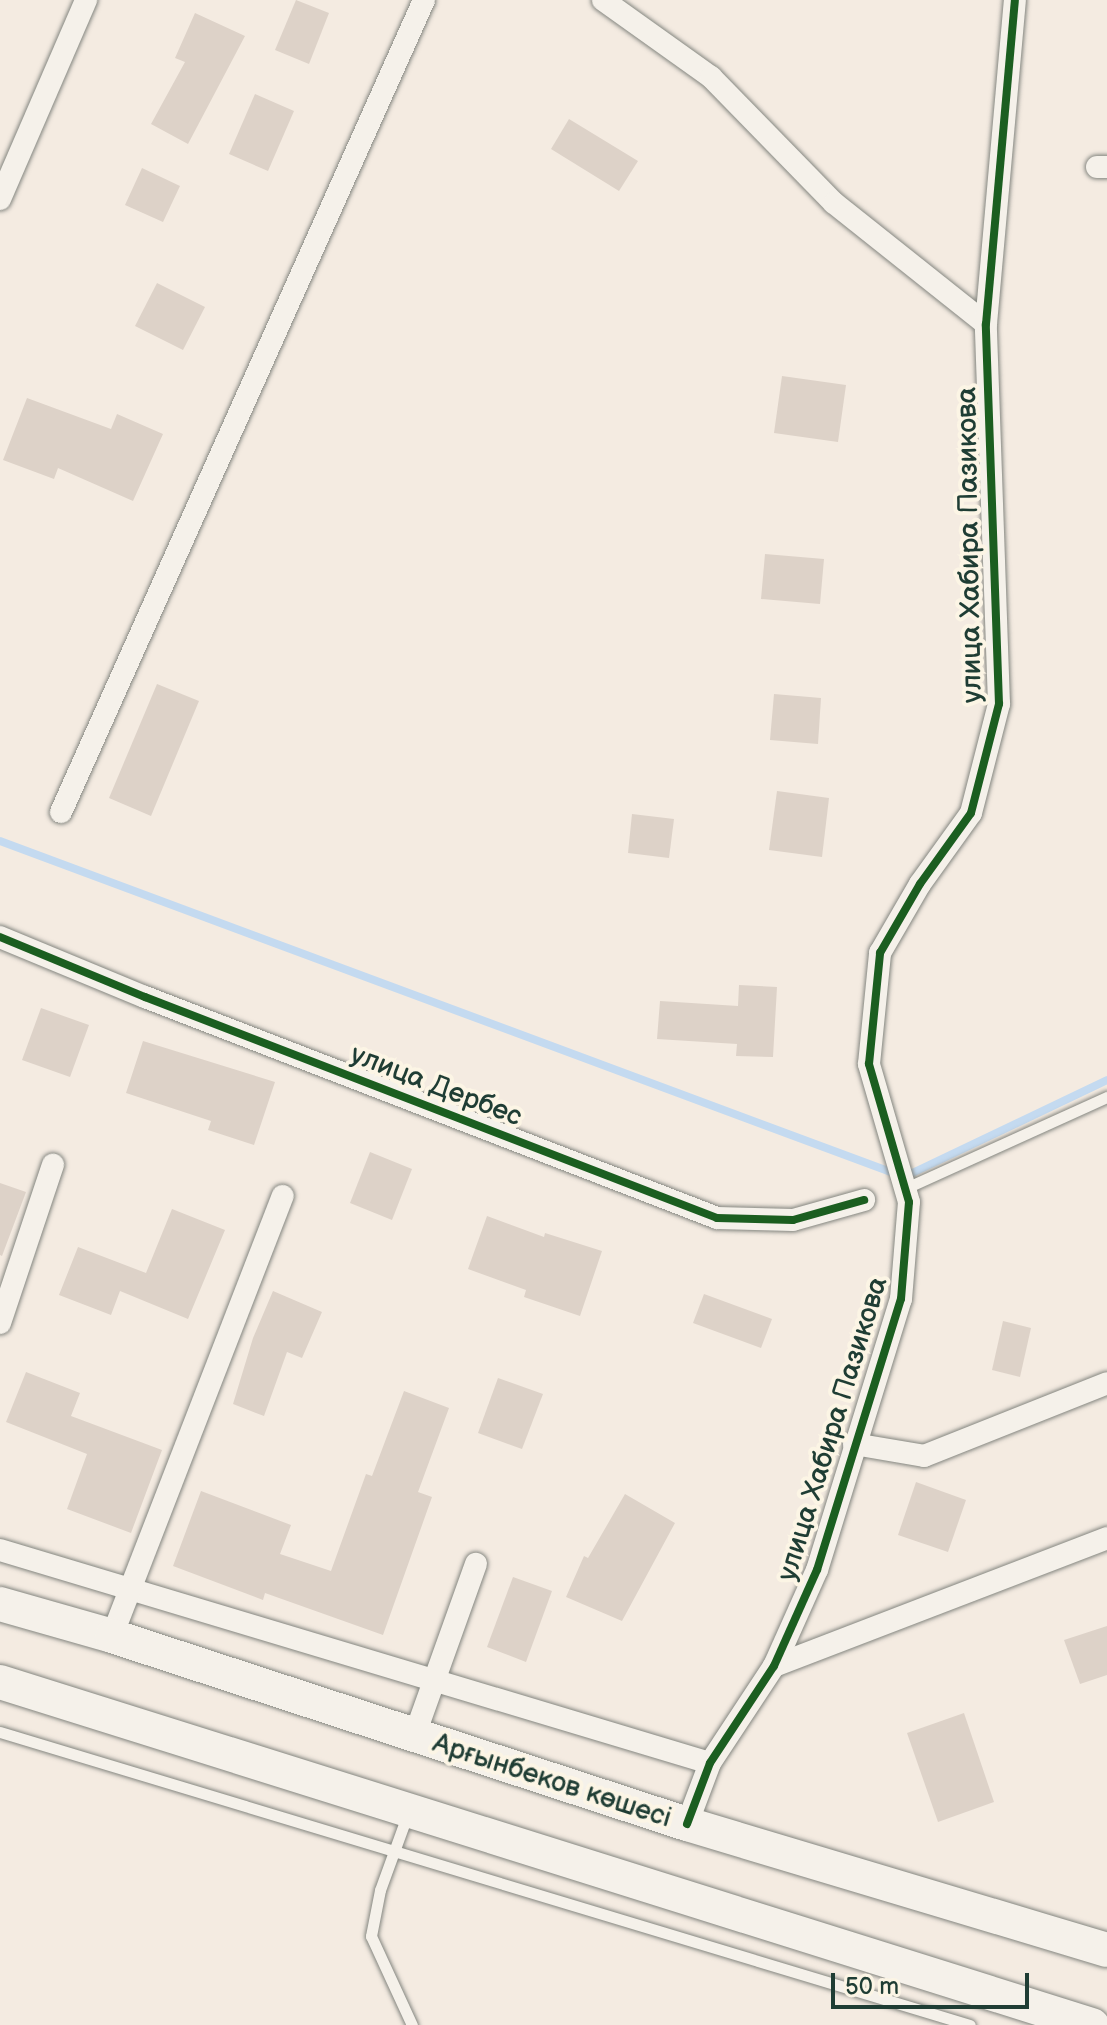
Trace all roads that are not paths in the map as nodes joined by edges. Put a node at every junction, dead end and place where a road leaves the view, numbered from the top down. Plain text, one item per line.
1 (86, 0) edge
2 (424, 0) edge
3 (603, 0) edge
4 (1015, 0) edge
5 (0, 199) edge
6 (986, 324) junction
7 (61, 812) dead end
8 (0, 937) edge
9 (1107, 1097) edge
10 (53, 1165) dead end
11 (906, 1188) junction
12 (283, 1196) dead end
13 (864, 1200) dead end
14 (0, 1323) edge
15 (1107, 1383) edge
16 (854, 1444) junction
17 (1107, 1538) edge
18 (0, 1550) edge
19 (476, 1564) dead end
20 (131, 1588) junction
21 (0, 1604) edge
22 (112, 1636) junction
23 (774, 1666) junction
24 (0, 1682) edge
25 (434, 1682) junction
26 (0, 1732) edge
27 (414, 1737) junction
28 (710, 1763) junction
29 (409, 1811) junction
30 (687, 1824) junction
31 (394, 1850) junction
32 (1107, 1950) edge
33 (1086, 2024) edge
34 (412, 2025) edge
35 (970, 2025) edge

1 - 5 street
2 - 7 street
3 - 6 street
4 - 6 street, улица Хабира Пазикова
6 - 11 street, улица Хабира Пазикова
8 - 13 street, улица Дербес
9 - 11 lane
10 - 14 street
11 - 16 street, улица Хабира Пазикова
12 - 20 street
15 - 16 street
16 - 23 street, улица Хабира Пазикова
17 - 23 street
18 - 20 street
19 - 25 street
20 - 22 street
20 - 25 street
21 - 22 main road, Арғынбеков көшесі
22 - 27 main road, Арғынбеков көшесі
23 - 28 street, улица Хабира Пазикова
24 - 29 main road
25 - 27 street
25 - 28 street
26 - 31 lane
27 - 30 main road, Арғынбеков көшесі
28 - 30 street, улица Хабира Пазикова
29 - 31 lane
29 - 33 main road
30 - 32 main road, Арғынбеков көшесі
31 - 34 lane
31 - 35 lane

